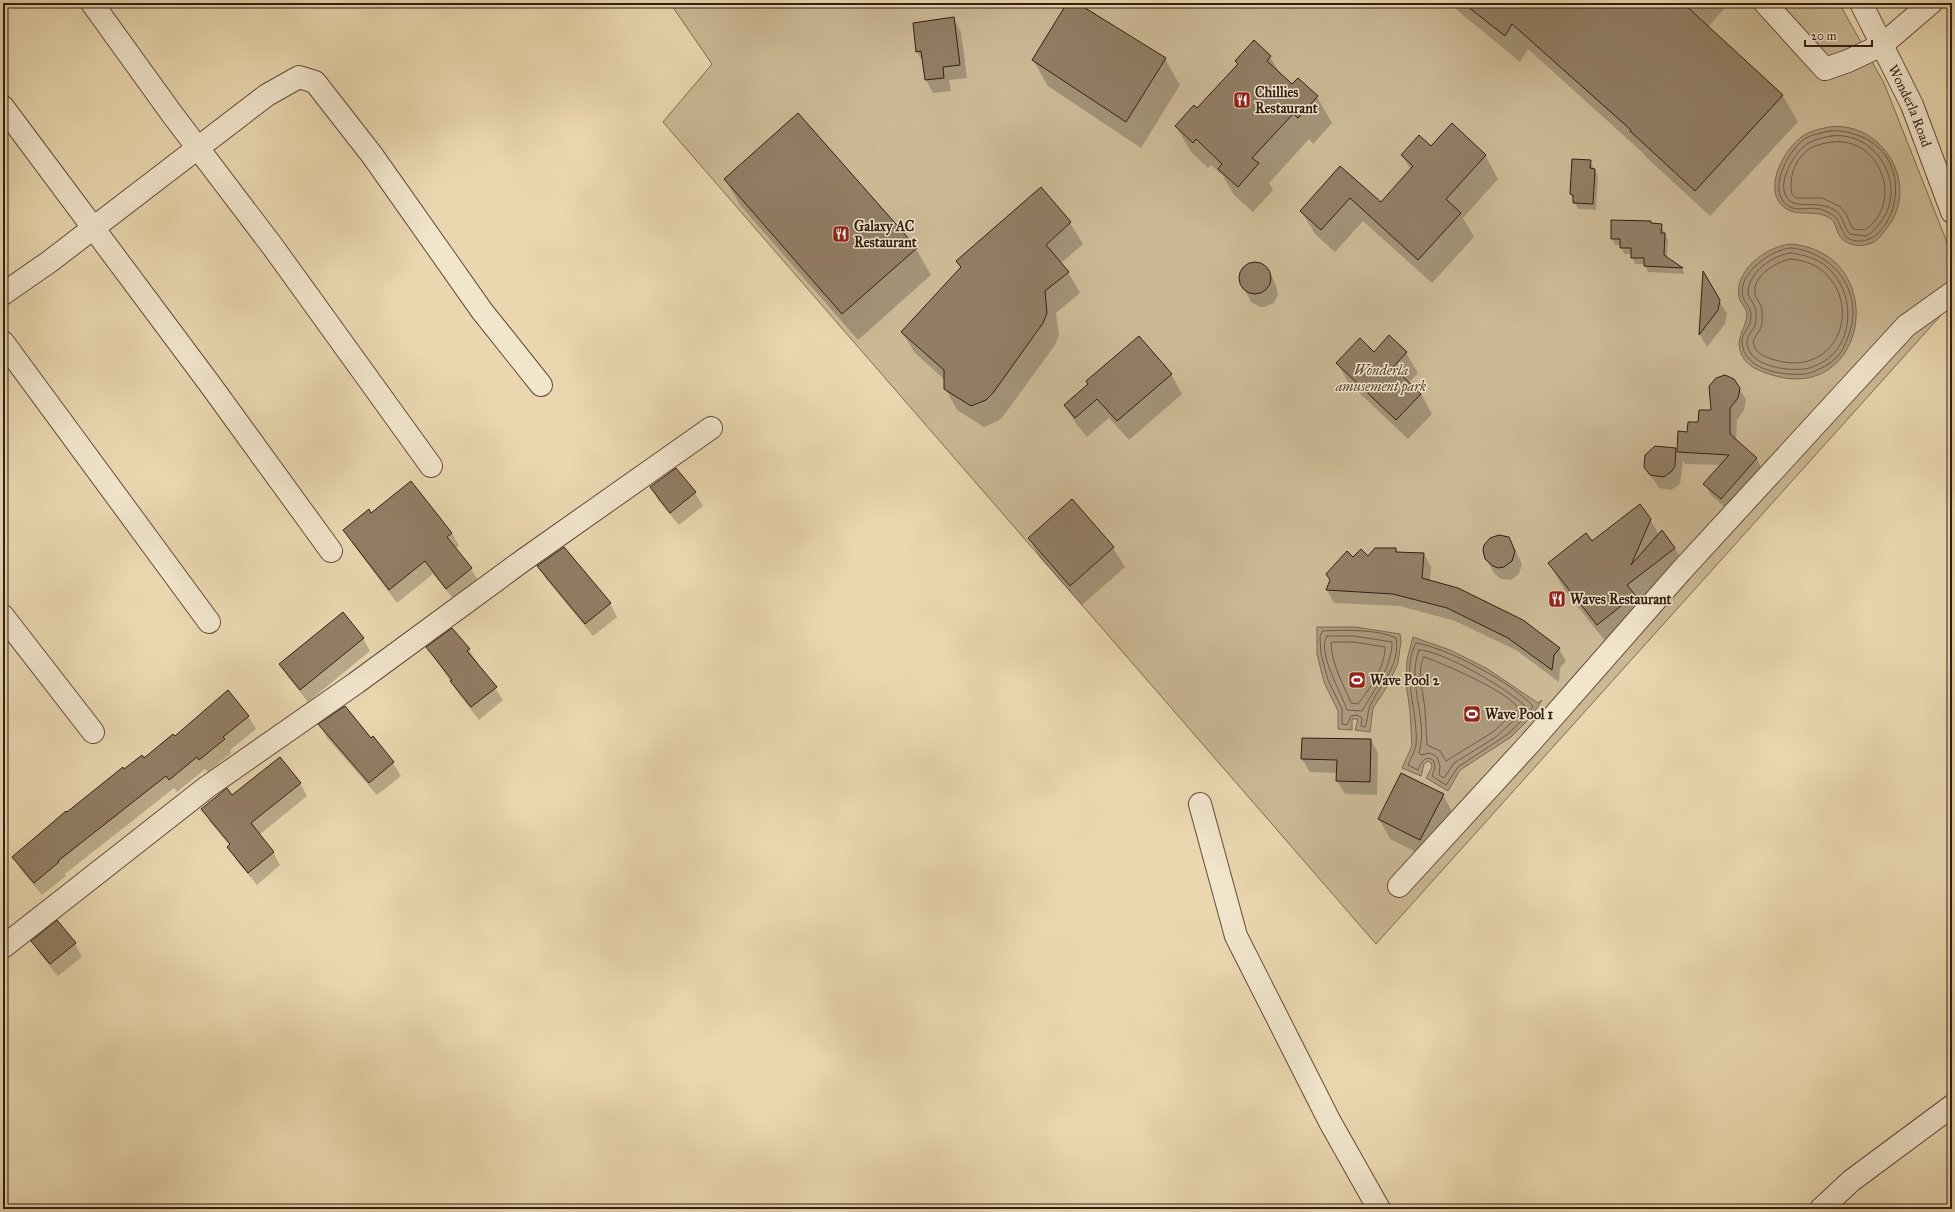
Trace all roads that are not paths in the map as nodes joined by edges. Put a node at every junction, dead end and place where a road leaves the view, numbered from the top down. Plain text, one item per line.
1 (92, 3) edge
2 (1765, 3) edge
3 (1861, 3) edge
4 (1931, 3) edge
5 (1882, 44) junction
6 (3, 108) edge
7 (198, 148) junction
8 (1952, 212) edge
9 (94, 228) junction
10 (1952, 293) edge
11 (3, 294) edge
12 (3, 342) edge
13 (541, 385) dead end
14 (711, 428) dead end
15 (431, 466) dead end
16 (331, 551) dead end
17 (3, 616) edge
18 (209, 622) dead end
19 (93, 732) dead end
20 (1200, 804) dead end
21 (1399, 886) dead end
22 (3, 947) edge
23 (1952, 1106) edge
24 (1379, 1209) edge
25 (1820, 1209) edge

1 - 7 street
2 - 5 street
3 - 5 street, Wonderla Road
4 - 5 street
5 - 8 street, Wonderla Road
6 - 9 street
7 - 9 street
7 - 13 street
7 - 15 street
9 - 11 street
9 - 16 street
10 - 21 street
12 - 18 street
14 - 22 street
17 - 19 street
20 - 24 street
23 - 25 street

